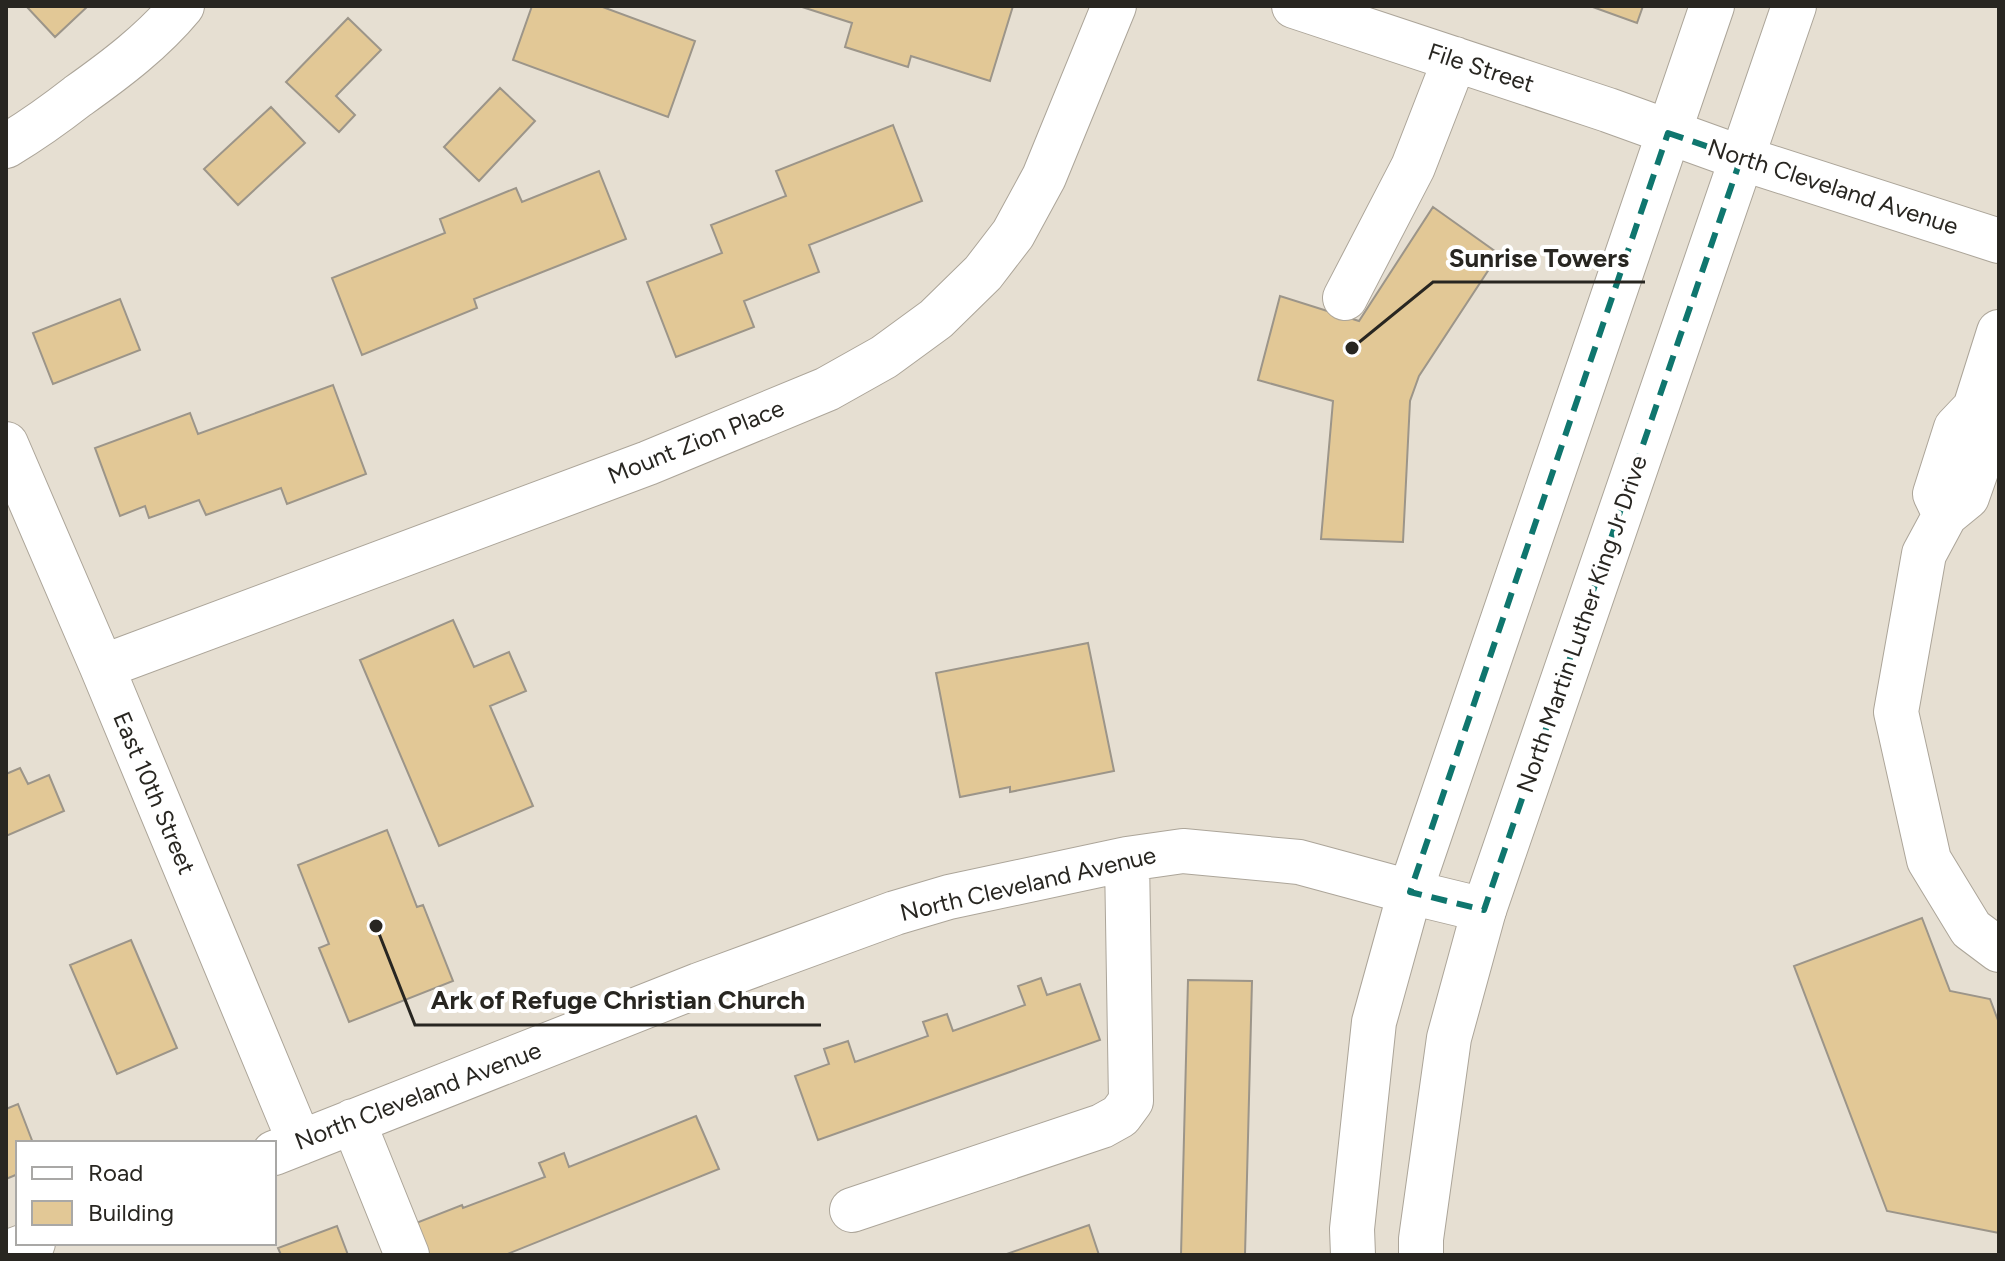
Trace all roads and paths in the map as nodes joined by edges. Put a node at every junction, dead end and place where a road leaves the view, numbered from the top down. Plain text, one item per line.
1 (182, 6) edge
2 (1114, 6) edge
3 (1294, 6) edge
4 (1712, 6) edge
5 (1794, 6) edge
6 (1455, 59) junction
7 (1668, 133) junction
8 (6, 146) edge
9 (1741, 158) junction
10 (1999, 241) edge
11 (1345, 298) dead end
12 (1999, 332) edge
13 (6, 444) edge
14 (102, 667) junction
15 (1127, 859) junction
16 (1410, 892) junction
17 (1484, 910) junction
18 (1999, 950) edge
19 (353, 1121) junction
20 (287, 1148) edge
21 (852, 1210) dead end
22 (28, 1245) edge
23 (6, 1253) edge
24 (407, 1255) edge
25 (1353, 1255) edge
26 (1421, 1255) edge

1 - 8 street
2 - 14 street, Mount Zion Place
3 - 6 street, File Street
4 - 7 street
5 - 9 street, North Martin Luther King Jr Drive
6 - 7 street, File Street
6 - 11 street
7 - 9 street, North Cleveland Avenue
7 - 16 street
9 - 10 street, North Cleveland Avenue
9 - 17 street, North Martin Luther King Jr Drive
12 - 18 street
13 - 14 street, East 10th Street
14 - 20 street, East 10th Street
15 - 16 street, North Cleveland Avenue
15 - 19 street, North Cleveland Avenue
15 - 21 street
16 - 17 street, North Cleveland Avenue
16 - 25 street
17 - 26 street, North Martin Luther King Jr Drive
19 - 20 street, North Cleveland Avenue
19 - 24 street
22 - 23 street

